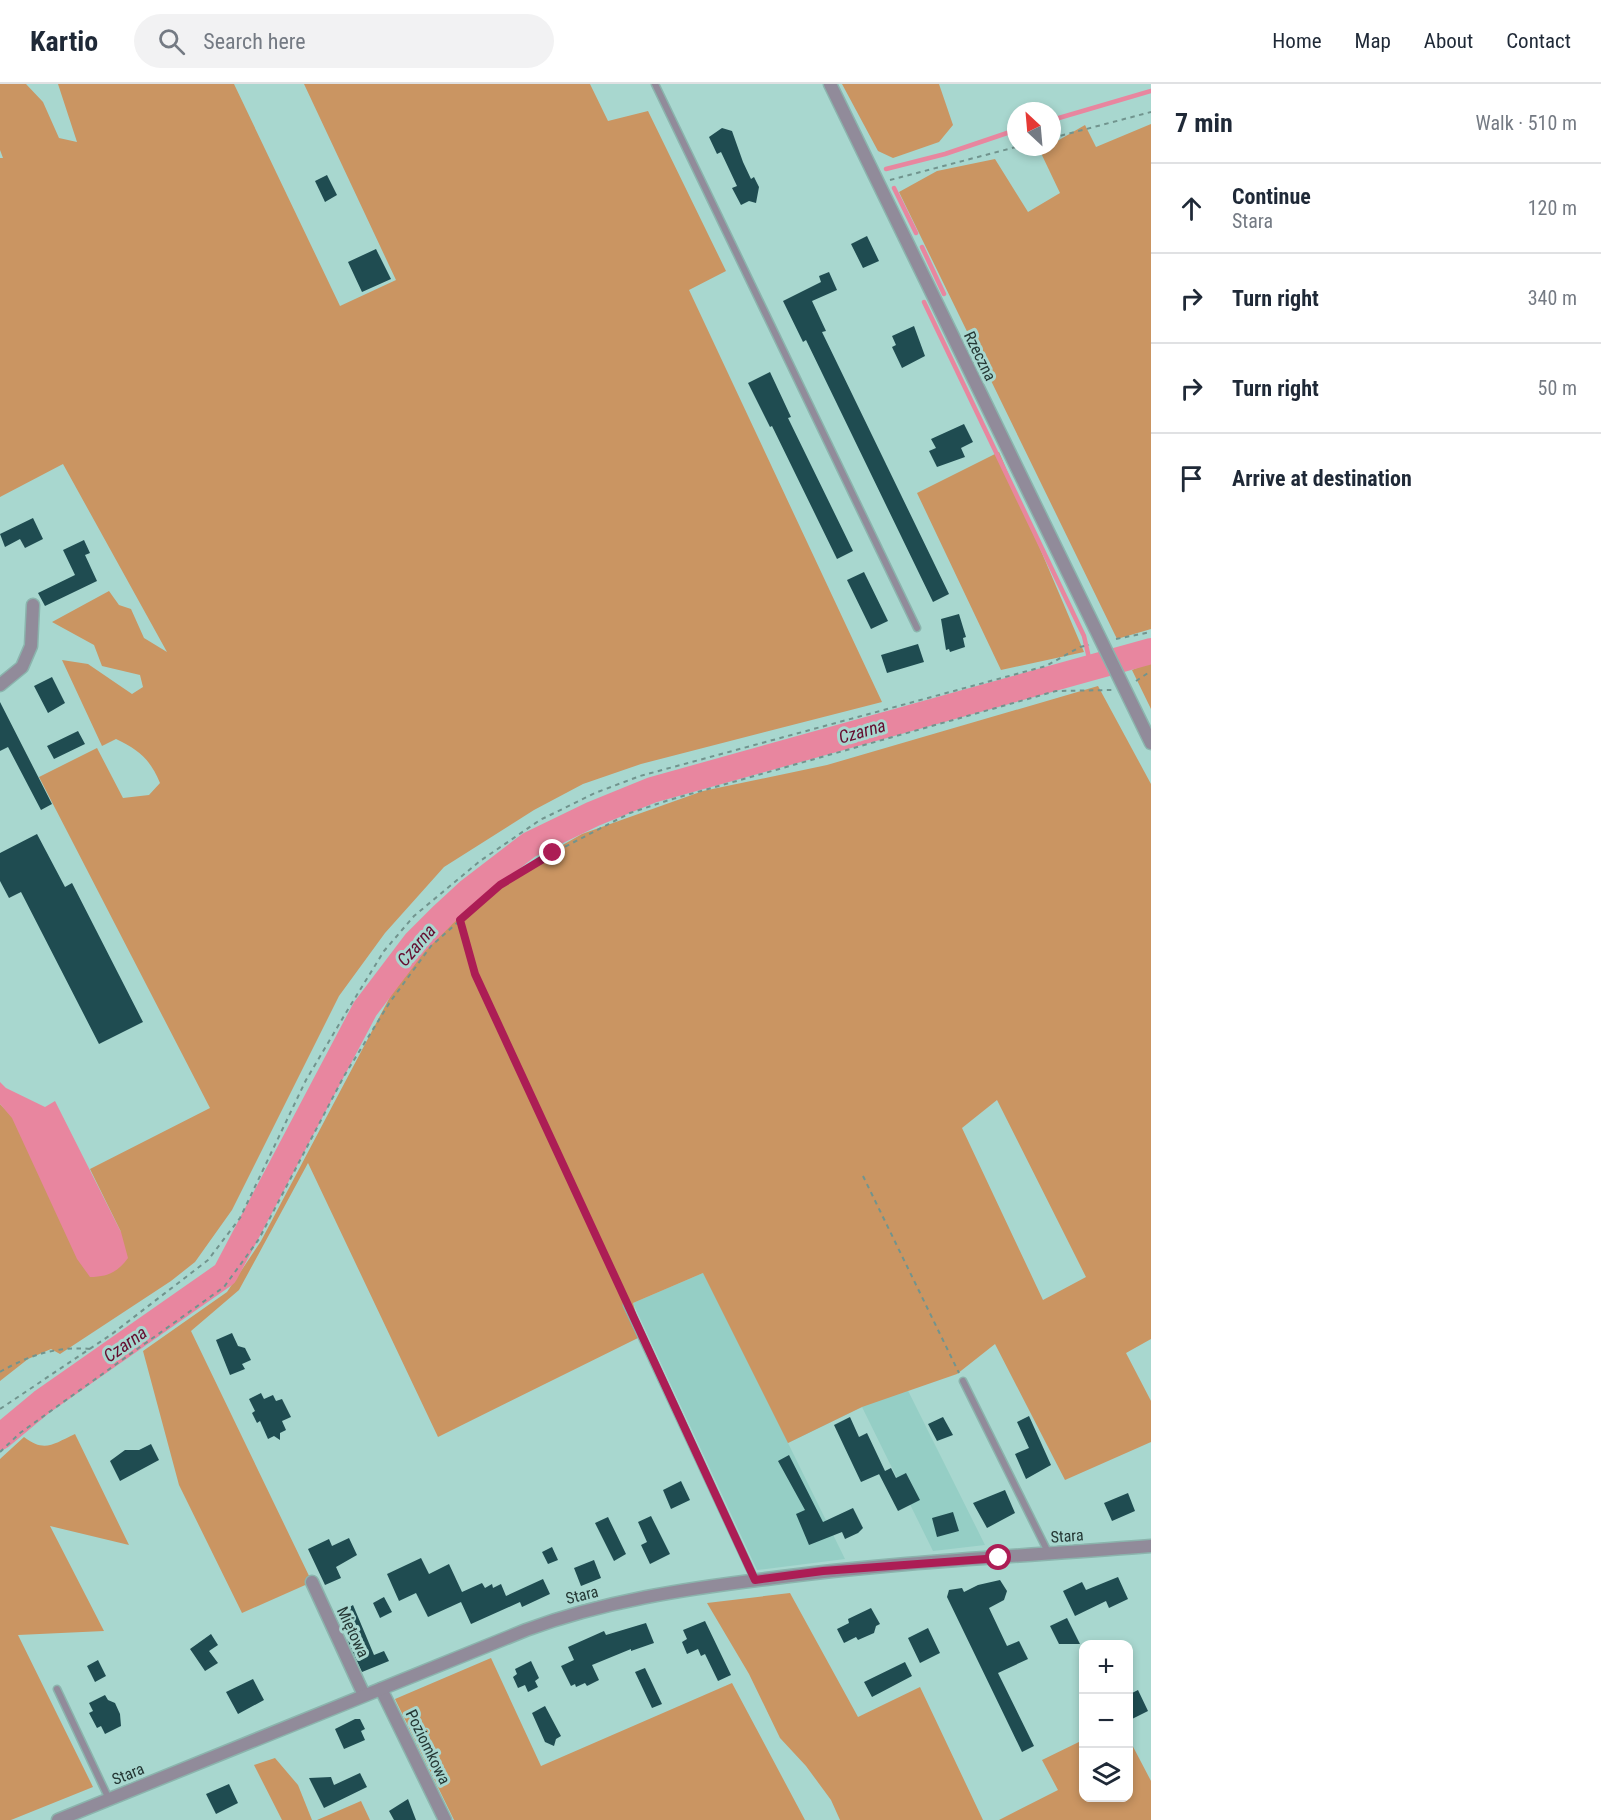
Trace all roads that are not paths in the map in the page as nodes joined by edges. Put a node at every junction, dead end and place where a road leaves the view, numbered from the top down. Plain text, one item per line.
1 (655, 84) edge
2 (830, 84) edge
3 (33, 605) dead end
4 (917, 628) dead end
5 (0, 685) edge
6 (1151, 743) edge
7 (627, 1305) road end
8 (963, 1381) road end
9 (1151, 1546) edge
10 (1050, 1554) junction
11 (755, 1580) junction
12 (312, 1582) dead end
13 (57, 1689) dead end
14 (381, 1689) junction
15 (364, 1695) junction
16 (109, 1799) junction
17 (58, 1820) edge
18 (445, 1820) edge

1 - 4 lane
2 - 6 street, Rzeczna
3 - 5 street
7 - 11 lane
8 - 10 lane
9 - 10 street, Stara
10 - 11 street, Stara
11 - 14 street, Stara
12 - 15 street, Miętowa
13 - 16 lane
14 - 15 street, Stara
14 - 18 street, Poziomkowa
15 - 16 street, Stara
16 - 17 street, Stara

